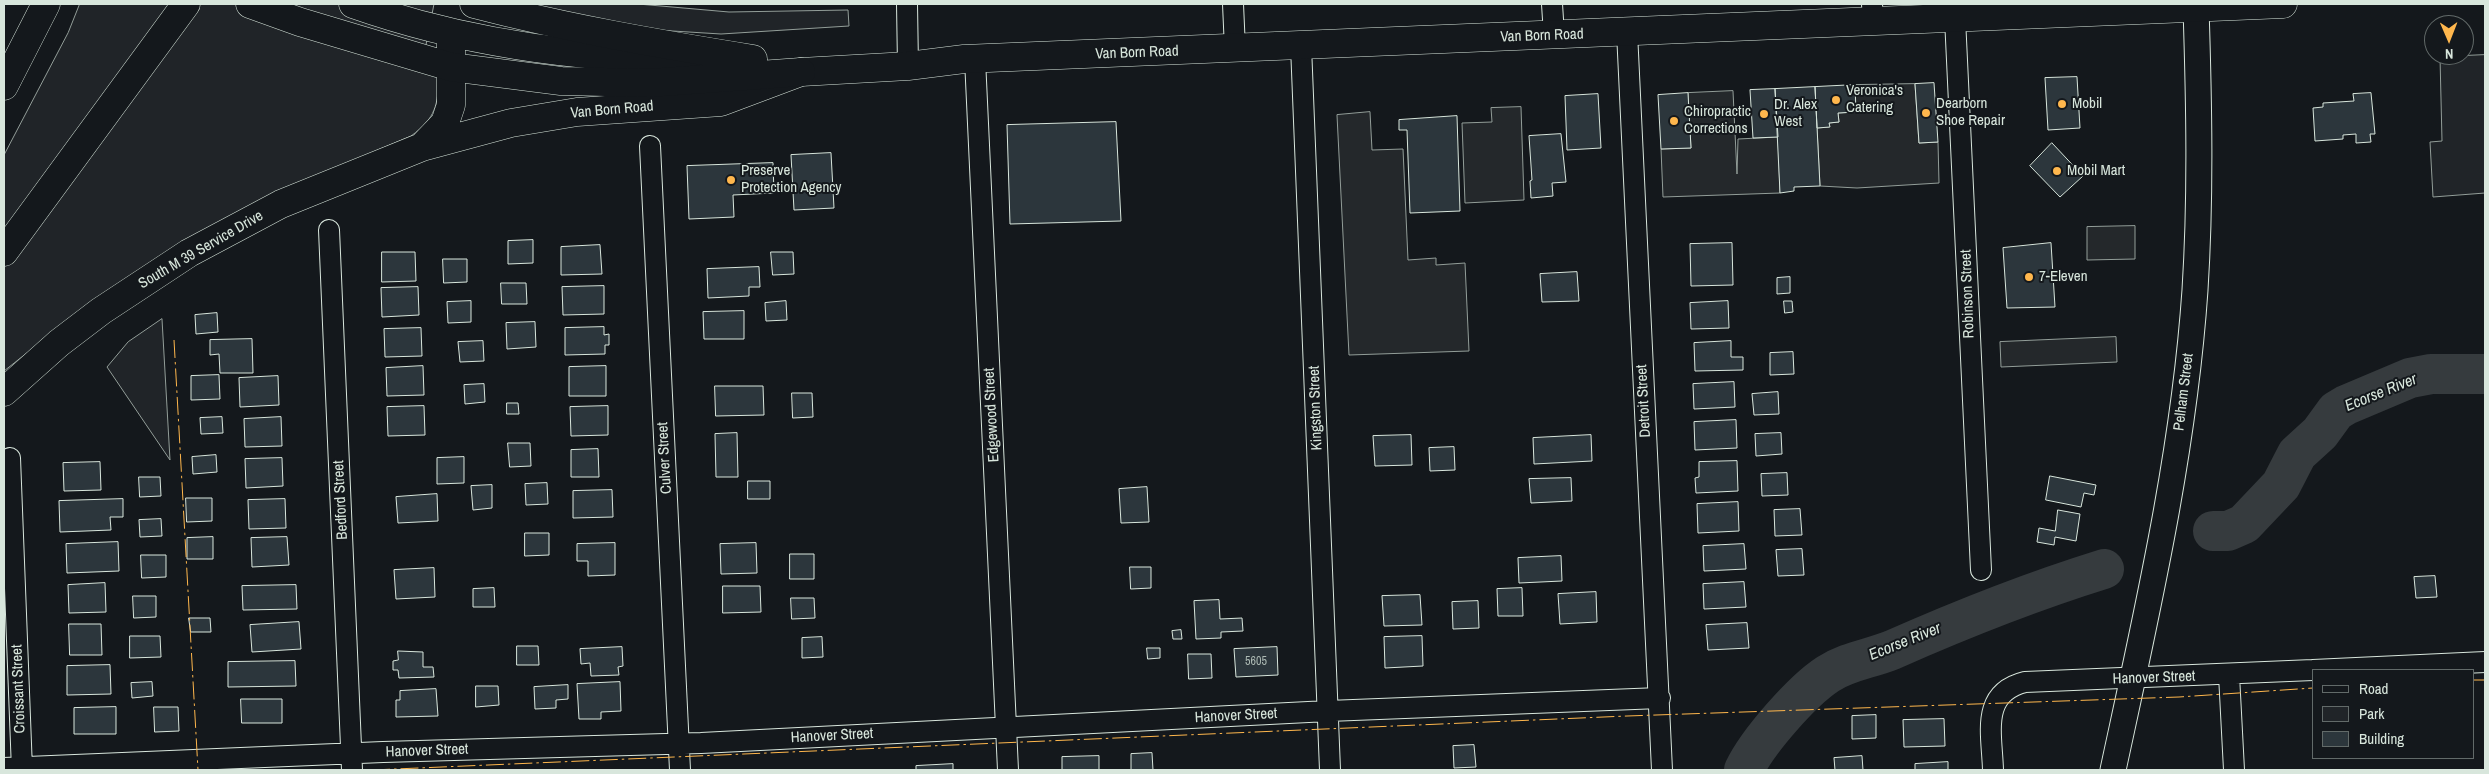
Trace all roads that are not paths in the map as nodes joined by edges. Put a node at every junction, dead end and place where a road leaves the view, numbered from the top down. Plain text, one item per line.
1 (46, 4) edge
2 (186, 4) edge
3 (250, 4) edge
4 (353, 4) edge
5 (474, 4) edge
6 (907, 4) edge
7 (1233, 4) edge
8 (1552, 4) edge
9 (2282, 4) edge
10 (2196, 6) edge
11 (1873, 13) edge
12 (1955, 18) junction
13 (1627, 32) junction
14 (452, 34) junction
15 (1554, 35) junction
16 (1301, 46) junction
17 (1235, 48) junction
18 (753, 59) junction
19 (975, 59) junction
20 (908, 66) junction
21 (452, 67) junction
22 (801, 72) junction
23 (4, 86) edge
24 (650, 146) dead end
25 (422, 147) junction
26 (329, 230) dead end
27 (4, 252) edge
28 (4, 392) edge
29 (10, 458) dead end
30 (1981, 570) dead end
31 (2485, 662) edge
32 (2334, 669) edge
33 (2312, 670) edge
34 (2229, 674) junction
35 (2132, 678) junction
36 (1660, 698) junction
37 (1328, 711) junction
38 (1006, 727) junction
39 (679, 744) junction
40 (352, 762) edge
41 (16, 769) edge
42 (680, 770) edge
43 (1008, 770) edge
44 (1330, 770) edge
45 (1662, 770) edge
46 (1993, 770) edge
47 (2113, 770) edge
48 (2234, 770) edge

1 - 23 main road
2 - 27 main road
3 - 21 main road
4 - 14 main road
5 - 18 main road
6 - 20 street
7 - 17 street
8 - 15 street
9 - 10 main road, Van Born Road
10 - 12 main road, Van Born Road
10 - 35 street, Pelham Street
11 - 12 main road, Van Born Road
11 - 13 main road, Van Born Road
12 - 30 street, Robinson Street
13 - 15 main road, Van Born Road
13 - 36 street, Detroit Street
14 - 18 main road
14 - 21 main road
15 - 16 main road, Van Born Road
16 - 17 main road, Van Born Road
16 - 37 street, Kingston Street
17 - 19 main road, Van Born Road
18 - 22 main road, Van Born Road
19 - 20 main road, Van Born Road
19 - 38 street, Edgewood Street
20 - 22 main road, Van Born Road
21 - 22 main road
21 - 25 main road
22 - 25 main road, Van Born Road
24 - 39 street, Culver Street
25 - 28 main road, South M 39 Service Drive
26 - 40 street, Bedford Street
29 - 41 street, Croissant Street
31 - 32 street, Hanover Street
33 - 34 street, Hanover Street
34 - 35 street, Hanover Street
34 - 48 street
35 - 46 street, Hanover Street
35 - 47 street, Pelham Street
36 - 37 street, Hanover Street
36 - 45 street, Detroit Street
37 - 38 street, Hanover Street
37 - 44 street, Kingston Street
38 - 39 street, Hanover Street
38 - 43 street, Edgewood Street
39 - 40 street, Hanover Street
39 - 42 street, Culver Street
40 - 41 street, Hanover Street

